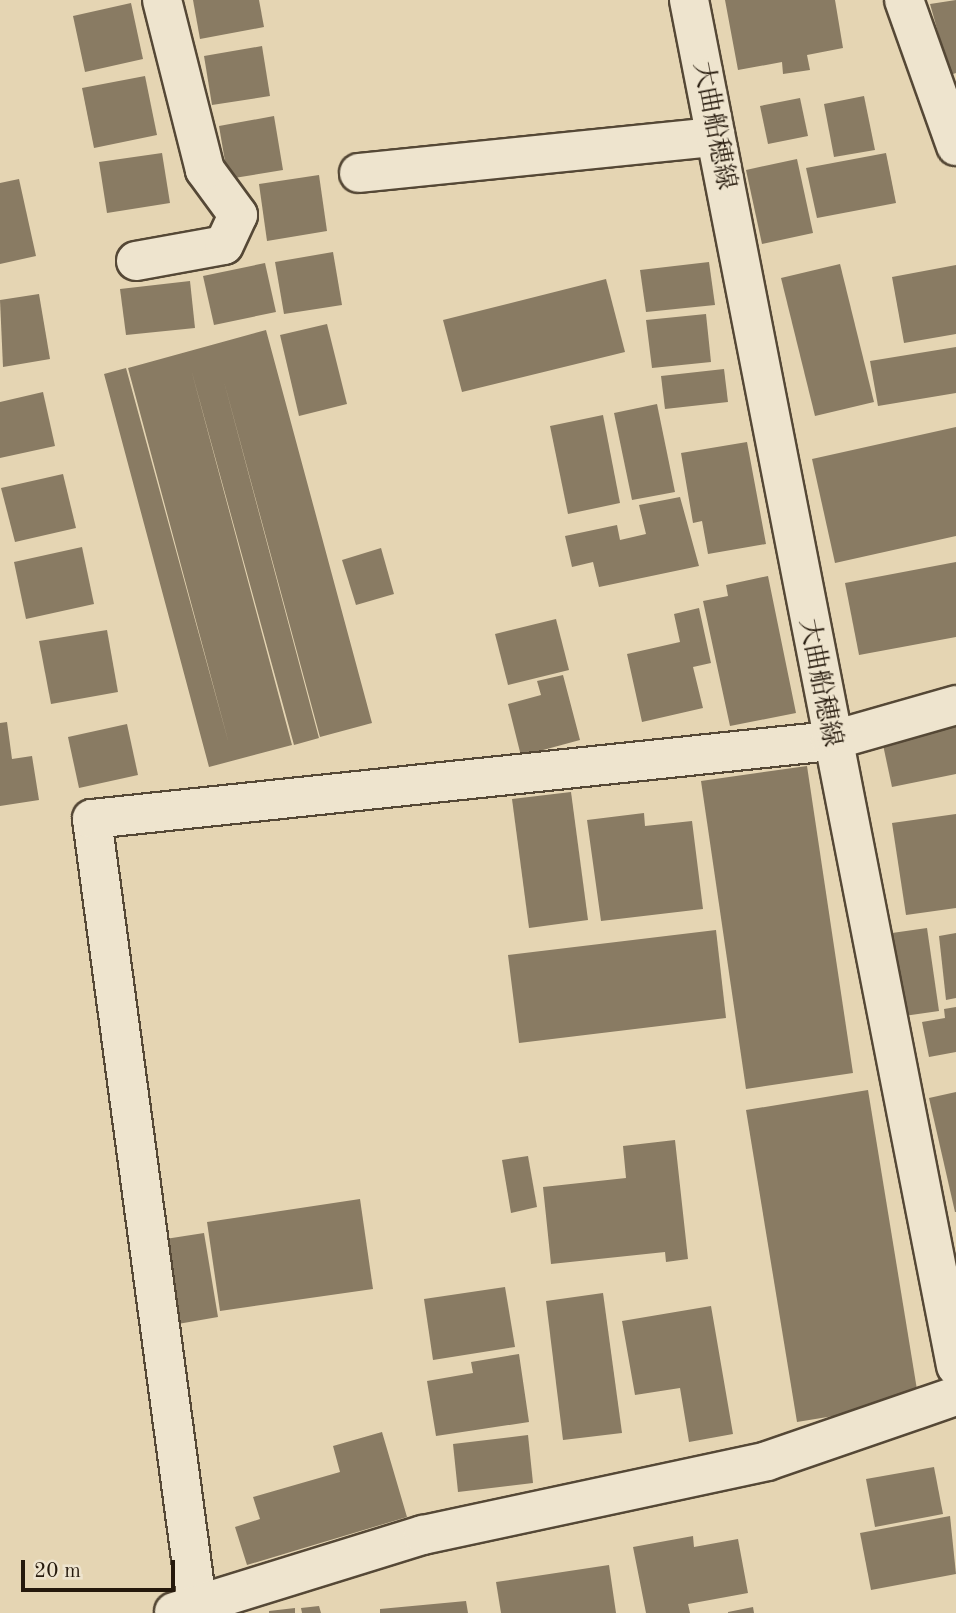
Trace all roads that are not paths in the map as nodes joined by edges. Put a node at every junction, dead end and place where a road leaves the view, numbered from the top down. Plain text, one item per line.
1 (162, 0) edge
2 (689, 0) edge
3 (904, 0) edge
4 (715, 137) junction
5 (956, 146) edge
6 (359, 173) dead end
7 (136, 261) dead end
8 (956, 705) edge
9 (830, 741) junction
10 (956, 1366) edge
11 (956, 1396) edge
12 (185, 1608) edge

1 - 7 street
2 - 4 street, 大曲船穂線
3 - 5 street
4 - 6 street
4 - 9 street, 大曲船穂線
8 - 9 street
9 - 10 street, 大曲船穂線
9 - 12 street
11 - 12 street

